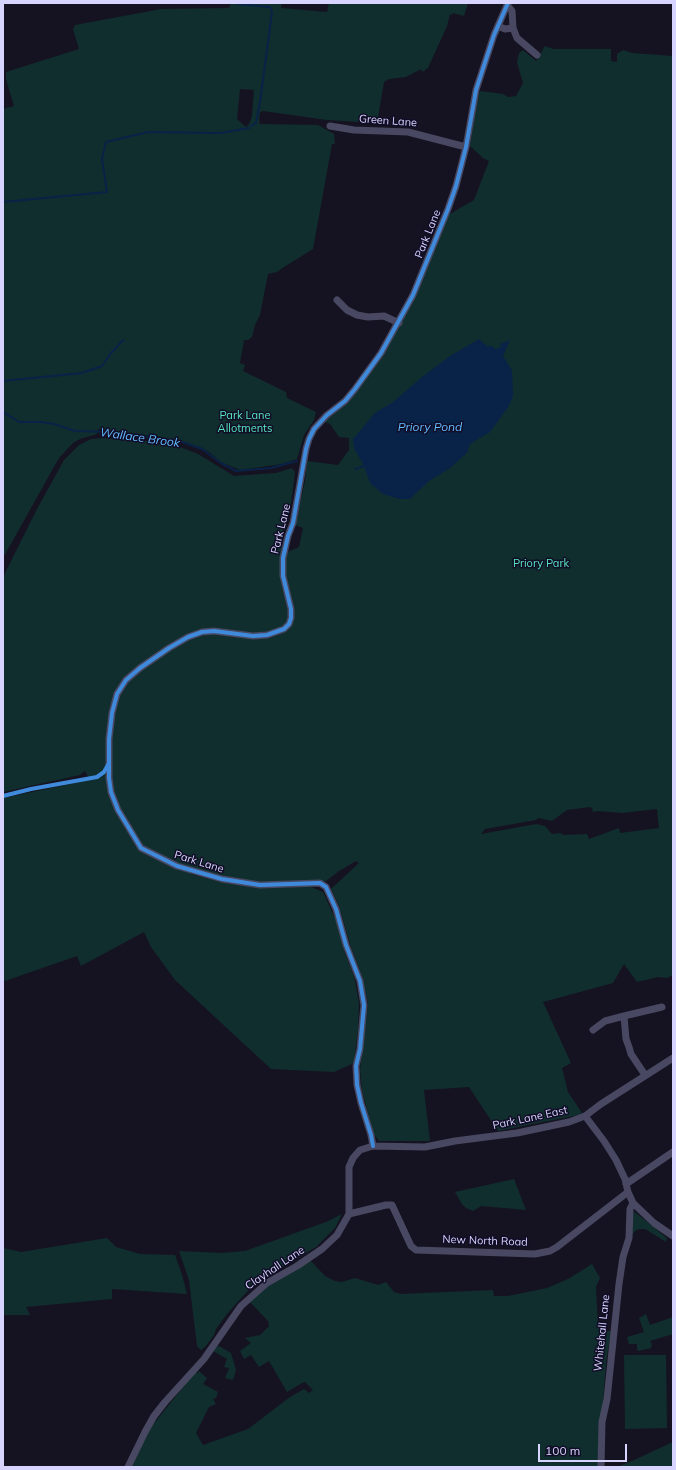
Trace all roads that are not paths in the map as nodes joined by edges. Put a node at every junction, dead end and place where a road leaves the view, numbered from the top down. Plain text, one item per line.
1 (507, 4) edge
2 (498, 26) junction
3 (513, 28) junction
4 (538, 55) dead end
5 (330, 126) dead end
6 (466, 147) junction
7 (337, 300) dead end
8 (399, 323) junction
9 (662, 1007) dead end
10 (624, 1016) junction
11 (593, 1030) dead end
12 (673, 1058) edge
13 (645, 1075) junction
14 (585, 1116) junction
15 (373, 1146) junction
16 (673, 1152) edge
17 (626, 1184) junction
18 (628, 1192) junction
19 (633, 1203) junction
20 (349, 1214) junction
21 (673, 1236) edge
22 (128, 1467) edge
23 (601, 1467) edge

1 - 2 street, Park Lane
1 - 3 street
2 - 3 street
2 - 6 street, Park Lane
3 - 4 street
5 - 6 street, Green Lane
6 - 8 street, Park Lane
7 - 8 street
8 - 15 street, Park Lane
9 - 10 street
10 - 11 street
10 - 13 street
12 - 13 street, Park Lane East
13 - 14 street, Park Lane East
14 - 15 street, Park Lane East
14 - 17 street
15 - 20 street, Clayhall Lane
16 - 17 street
17 - 18 street
18 - 19 street
18 - 20 street, New North Road
19 - 21 street
19 - 23 street, Whitehall Lane
20 - 22 street, Clayhall Lane

